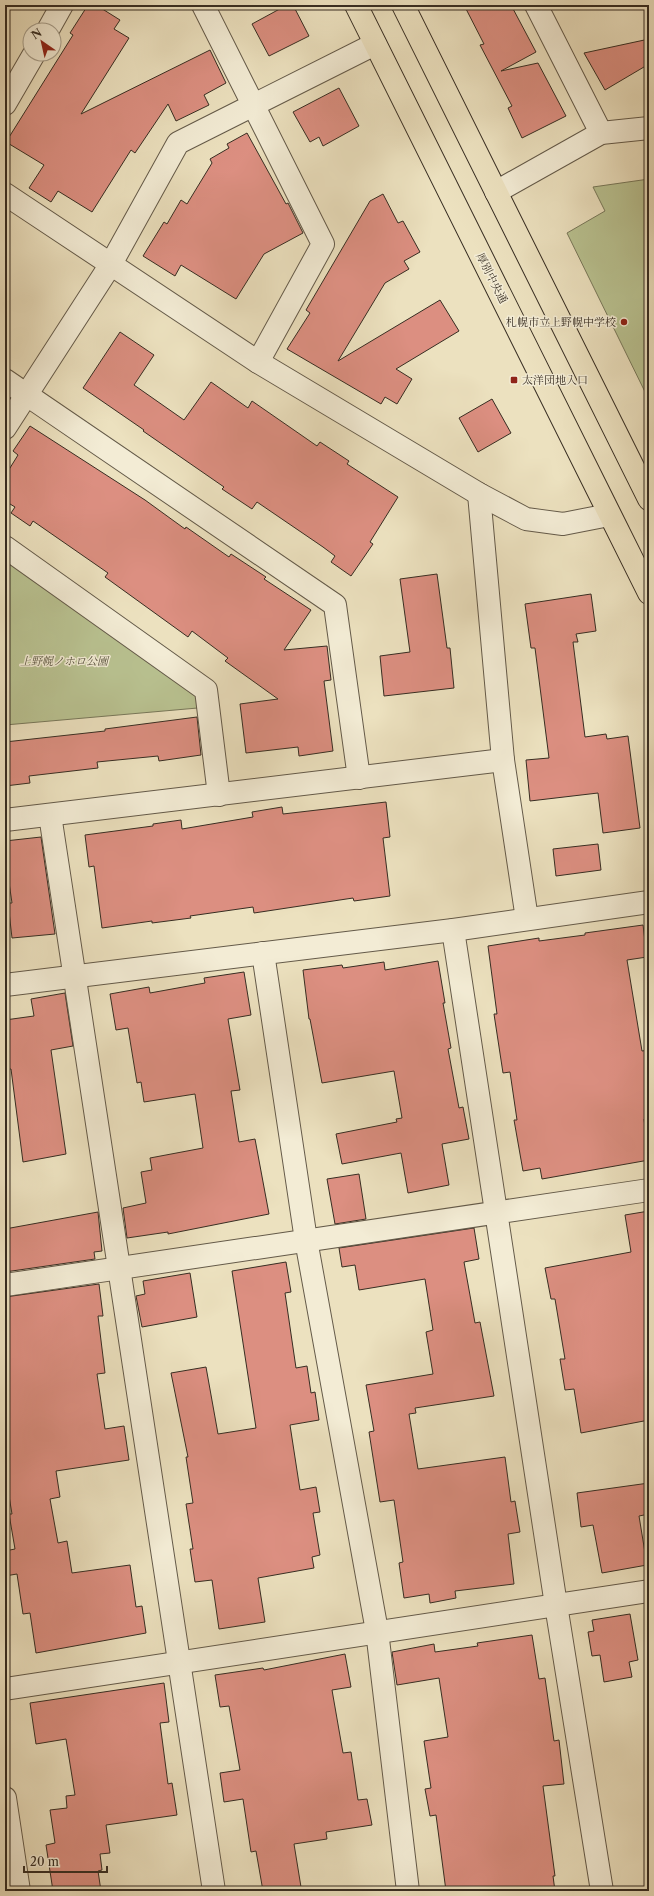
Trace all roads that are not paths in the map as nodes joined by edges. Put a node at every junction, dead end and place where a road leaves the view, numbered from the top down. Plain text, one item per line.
1 (62, 5) edge
2 (203, 5) edge
3 (356, 5) edge
4 (403, 5) edge
5 (536, 5) edge
6 (52, 22) edge
7 (375, 44) junction
8 (29, 62) edge
9 (5, 104) edge
10 (254, 106) junction
11 (649, 128) edge
12 (602, 133) junction
13 (496, 192) junction
14 (5, 194) edge
15 (111, 264) junction
16 (258, 362) junction
17 (5, 380) edge
18 (26, 394) junction
19 (5, 428) edge
20 (479, 494) junction
21 (649, 499) edge
22 (609, 515) junction
23 (5, 547) edge
24 (649, 594) edge
25 (503, 760) junction
26 (359, 778) junction
27 (219, 795) junction
28 (50, 814) junction
29 (5, 820) edge
30 (649, 902) edge
31 (527, 919) junction
32 (453, 930) junction
33 (263, 953) junction
34 (74, 976) junction
35 (5, 985) edge
36 (649, 1190) edge
37 (496, 1212) junction
38 (306, 1240) junction
39 (119, 1268) junction
40 (5, 1285) edge
41 (649, 1591) edge
42 (556, 1605) junction
43 (377, 1631) junction
44 (180, 1661) junction
45 (5, 1689) edge
46 (5, 1798) edge
47 (19, 1891) edge
48 (214, 1891) edge
49 (408, 1891) edge
50 (602, 1891) edge

1 - 6 street
2 - 10 street
3 - 7 main road, 厚別中央通
4 - 13 main road
5 - 12 street
7 - 10 street
7 - 22 main road, 厚別中央通
8 - 9 street
10 - 15 street
10 - 16 street
11 - 12 street
12 - 13 street
13 - 21 main road
14 - 15 street
15 - 16 street
15 - 18 street
16 - 20 street
17 - 18 street
18 - 19 street
18 - 26 street
20 - 22 street
20 - 25 street
22 - 24 main road, 厚別中央通
23 - 27 street
25 - 26 street
25 - 31 street
26 - 27 street
27 - 28 street
28 - 29 street
28 - 34 street
30 - 31 street
31 - 32 street
32 - 33 street
32 - 37 street
33 - 34 street
33 - 38 street
34 - 35 street
34 - 39 street
36 - 37 street
37 - 38 street
37 - 42 street
38 - 39 street
38 - 43 street
39 - 40 street
39 - 44 street
41 - 42 street
42 - 43 street
42 - 50 street
43 - 44 street
43 - 49 street
44 - 45 street
44 - 48 street
46 - 47 street

